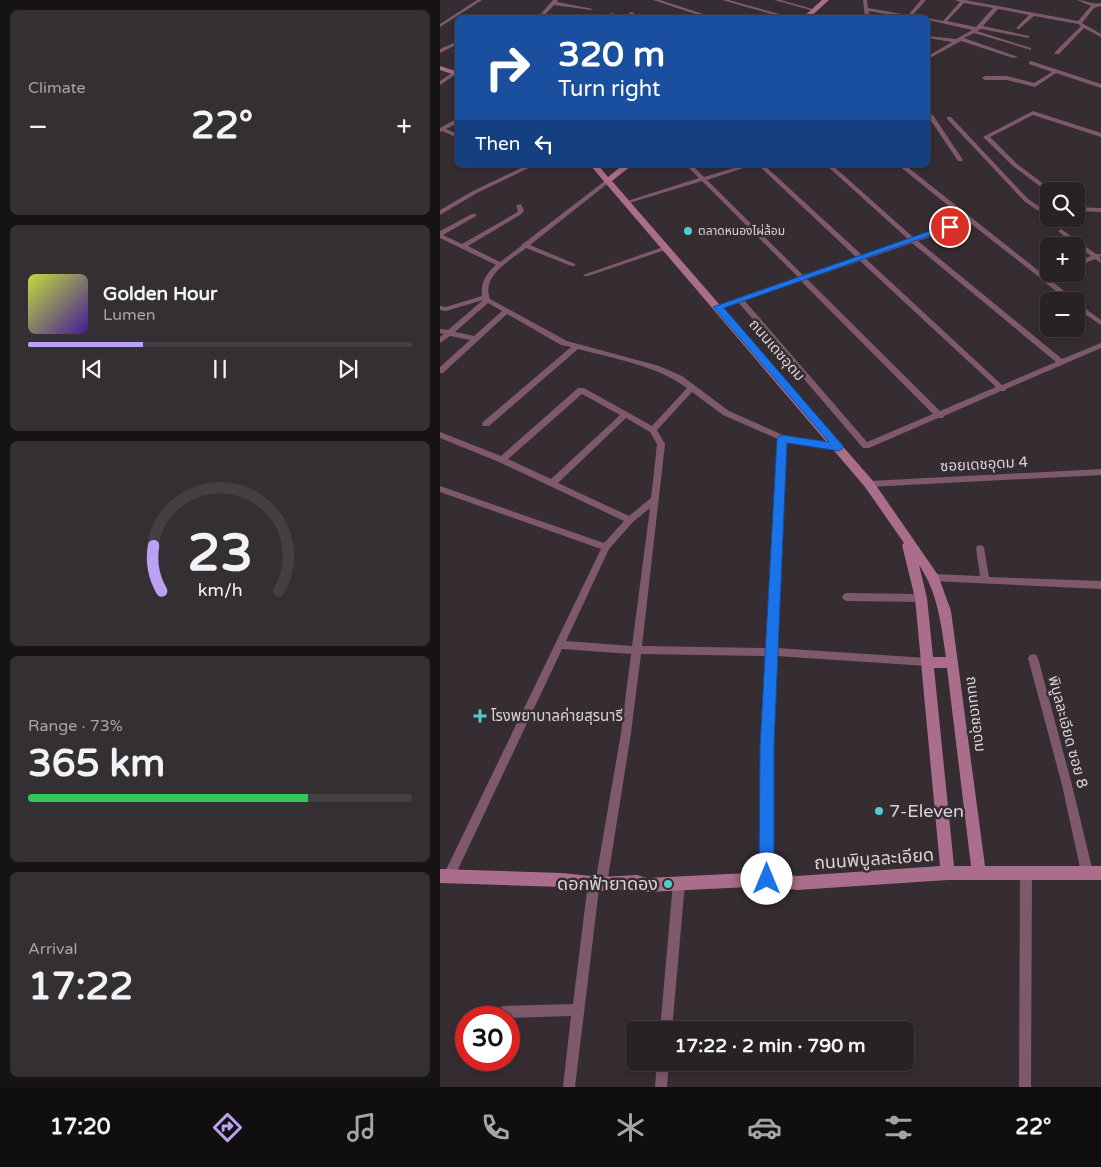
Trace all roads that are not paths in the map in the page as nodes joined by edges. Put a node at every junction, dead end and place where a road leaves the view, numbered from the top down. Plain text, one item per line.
1 (480, 0) edge
2 (655, 0) edge
3 (724, 0) edge
4 (776, 0) edge
5 (826, 0) edge
6 (865, 0) edge
7 (924, 0) edge
8 (1005, 0) edge
9 (1079, 0) edge
10 (964, 1) edge
11 (555, 2) edge
12 (1101, 4) edge
13 (1094, 6) junction
14 (865, 8) junction
15 (998, 8) junction
16 (591, 9) dead end
17 (814, 10) junction
18 (694, 12) junction
19 (633, 13) dead end
20 (457, 15) edge
21 (542, 15) edge
22 (629, 15) edge
23 (690, 15) edge
24 (704, 15) edge
25 (781, 15) edge
26 (808, 15) edge
27 (866, 15) edge
28 (904, 15) edge
29 (910, 15) edge
30 (1032, 15) junction
31 (455, 16) edge
32 (930, 19) edge
33 (944, 22) junction
34 (1081, 24) junction
35 (440, 26) edge
36 (1019, 28) dead end
37 (977, 29) junction
38 (1090, 29) junction
39 (1101, 30) edge
40 (1101, 36) edge
41 (930, 37) edge
42 (1027, 37) dead end
43 (960, 40) junction
44 (455, 44) edge
45 (1029, 48) dead end
46 (440, 51) edge
47 (1058, 53) dead end
48 (930, 57) edge
49 (1015, 57) dead end
50 (1031, 63) dead end
51 (440, 68) edge
52 (1056, 71) junction
53 (455, 74) edge
54 (455, 75) edge
55 (985, 78) dead end
56 (440, 83) edge
57 (1101, 86) edge
58 (930, 116) edge
59 (949, 118) dead end
60 (455, 122) edge
61 (441, 130) edge
62 (1101, 134) edge
63 (455, 135) edge
64 (960, 160) dead end
65 (528, 167) edge
66 (596, 167) edge
67 (626, 167) edge
68 (691, 167) edge
69 (743, 167) edge
70 (763, 167) edge
71 (831, 167) edge
72 (903, 167) edge
73 (703, 179) junction
74 (608, 181) junction
75 (1040, 184) edge
76 (627, 202) junction
77 (519, 205) dead end
78 (1040, 208) edge
79 (1085, 209) edge
80 (1101, 210) edge
81 (440, 213) edge
82 (474, 215) dead end
83 (969, 221) junction
84 (1061, 231) dead end
85 (440, 235) edge
86 (913, 240) junction
87 (524, 245) junction
88 (462, 247) junction
89 (666, 248) junction
90 (861, 258) junction
91 (1099, 258) edge
92 (1085, 262) edge
93 (500, 264) junction
94 (574, 265) dead end
95 (586, 275) dead end
96 (1040, 276) edge
97 (802, 278) junction
98 (1047, 282) edge
99 (1060, 292) edge
100 (486, 298) junction
101 (739, 299) junction
102 (718, 307) junction
103 (440, 308) edge
104 (506, 311) junction
105 (1085, 311) edge
106 (1101, 323) edge
107 (440, 330) edge
108 (449, 333) junction
109 (475, 339) junction
110 (440, 341) edge
111 (1101, 345) edge
112 (577, 346) junction
113 (1060, 362) junction
114 (440, 371) edge
115 (690, 388) junction
116 (1002, 389) junction
117 (626, 414) junction
118 (940, 416) junction
119 (486, 424) dead end
120 (653, 430) junction
121 (440, 435) edge
122 (782, 438) junction
123 (839, 447) junction
124 (502, 460) junction
125 (1101, 472) edge
126 (552, 483) junction
127 (869, 484) junction
128 (440, 489) edge
129 (655, 499) junction
130 (630, 520) junction
131 (907, 541) junction
132 (606, 547) junction
133 (980, 548) dead end
134 (934, 578) junction
135 (985, 580) junction
136 (1101, 584) edge
137 (847, 597) dead end
138 (921, 598) junction
139 (560, 645) junction
140 (636, 650) junction
141 (771, 652) junction
142 (1033, 658) dead end
143 (927, 662) junction
144 (953, 663) junction
145 (979, 872) junction
146 (1026, 872) junction
147 (1094, 872) edge
148 (948, 873) junction
149 (444, 876) edge
150 (767, 879) junction
151 (679, 883) junction
152 (597, 884) junction
153 (579, 1010) junction
154 (520, 1012) edge
155 (667, 1021) edge
156 (663, 1071) edge
157 (569, 1087) edge
158 (661, 1087) edge
159 (1025, 1087) edge

1 - 20 street
2 - 18 street
3 - 25 street
4 - 17 street
5 - 17 main road
6 - 14 street
7 - 29 street
8 - 15 street
9 - 13 street
10 - 15 street
10 - 33 street
11 - 16 street
11 - 21 street
12 - 13 street
13 - 34 street
14 - 27 street
14 - 28 street
15 - 30 street
15 - 37 street
17 - 26 main road
18 - 23 street
18 - 24 street
19 - 22 street
30 - 34 street
30 - 36 street
31 - 35 street
32 - 33 street
33 - 37 street
34 - 38 street
34 - 47 street
37 - 42 street
37 - 43 street
37 - 45 street
38 - 39 street
38 - 40 street
41 - 43 street
43 - 48 street
43 - 49 street
44 - 46 street
50 - 52 street
51 - 53 main road
52 - 55 street
52 - 57 street
54 - 56 street
58 - 64 street
59 - 78 street
60 - 61 street
61 - 63 street
62 - 75 street
65 - 81 street
66 - 74 main road, ถนนเดชอุดม
67 - 74 main road
68 - 73 street
69 - 73 street
70 - 90 street
71 - 86 street
72 - 83 street
73 - 76 street
73 - 97 street
74 - 76 main road, ถนนเดชอุดม
74 - 87 street
76 - 89 main road, ถนนเดชอุดม
77 - 88 street
79 - 80 street
82 - 85 street
83 - 86 street
83 - 96 street
84 - 91 street
85 - 88 street
86 - 90 street
86 - 113 street
87 - 93 street
87 - 94 street
88 - 93 street
89 - 95 street
89 - 102 main road, ถนนเดชอุดม
90 - 97 street
90 - 116 street
91 - 92 street
93 - 100 street
97 - 101 street
97 - 118 street
98 - 99 street
100 - 103 street
100 - 104 street
100 - 108 street
101 - 102 street
101 - 118 street
102 - 123 main road, ถนนเดชอุดม
104 - 109 street
104 - 112 street
105 - 106 street
107 - 108 street
108 - 109 street
108 - 110 street
109 - 114 street
111 - 113 street
112 - 115 street
112 - 119 street
113 - 116 street
115 - 120 street
115 - 122 street
116 - 118 street
117 - 120 street
117 - 124 street
117 - 126 street
120 - 129 street
121 - 124 street
122 - 123 street
122 - 141 street
123 - 127 main road, ถนนเดชอุดม
124 - 126 street
125 - 127 street, ซอยเดชอุดม 4
126 - 130 street
127 - 131 main road, ถนนเดชอุดม
128 - 132 street
129 - 130 street
129 - 140 street
130 - 132 street
131 - 134 main road, ถนนเดชอุดม
131 - 138 main road, ถนนเดชอุดม
132 - 139 street
133 - 135 street
134 - 135 street
134 - 144 main road, ถนนเดชอุดม
135 - 136 street
137 - 138 street
138 - 143 main road, ถนนเดชอุดม
139 - 140 street
139 - 149 street
140 - 141 street
140 - 152 street
141 - 143 street
141 - 150 street
142 - 147 street, พิบูลละเอียด ซอย 8
143 - 144 main road
143 - 148 main road, ถนนเดชอุดม
144 - 145 main road, ถนนเดชอุดม
145 - 146 main road, ถนนพิบูลละเอียด
145 - 148 main road, ถนนพิบูลละเอียด
146 - 147 main road, ถนนพิบูลละเอียด
146 - 159 street
148 - 150 main road, ถนนพิบูลละเอียด
149 - 152 main road, ถนนพิบูลละเอียด
150 - 151 main road, ถนนพิบูลละเอียด
151 - 152 main road, ถนนพิบูลละเอียด
151 - 155 street
152 - 153 street
153 - 154 street
153 - 157 street
156 - 158 street

